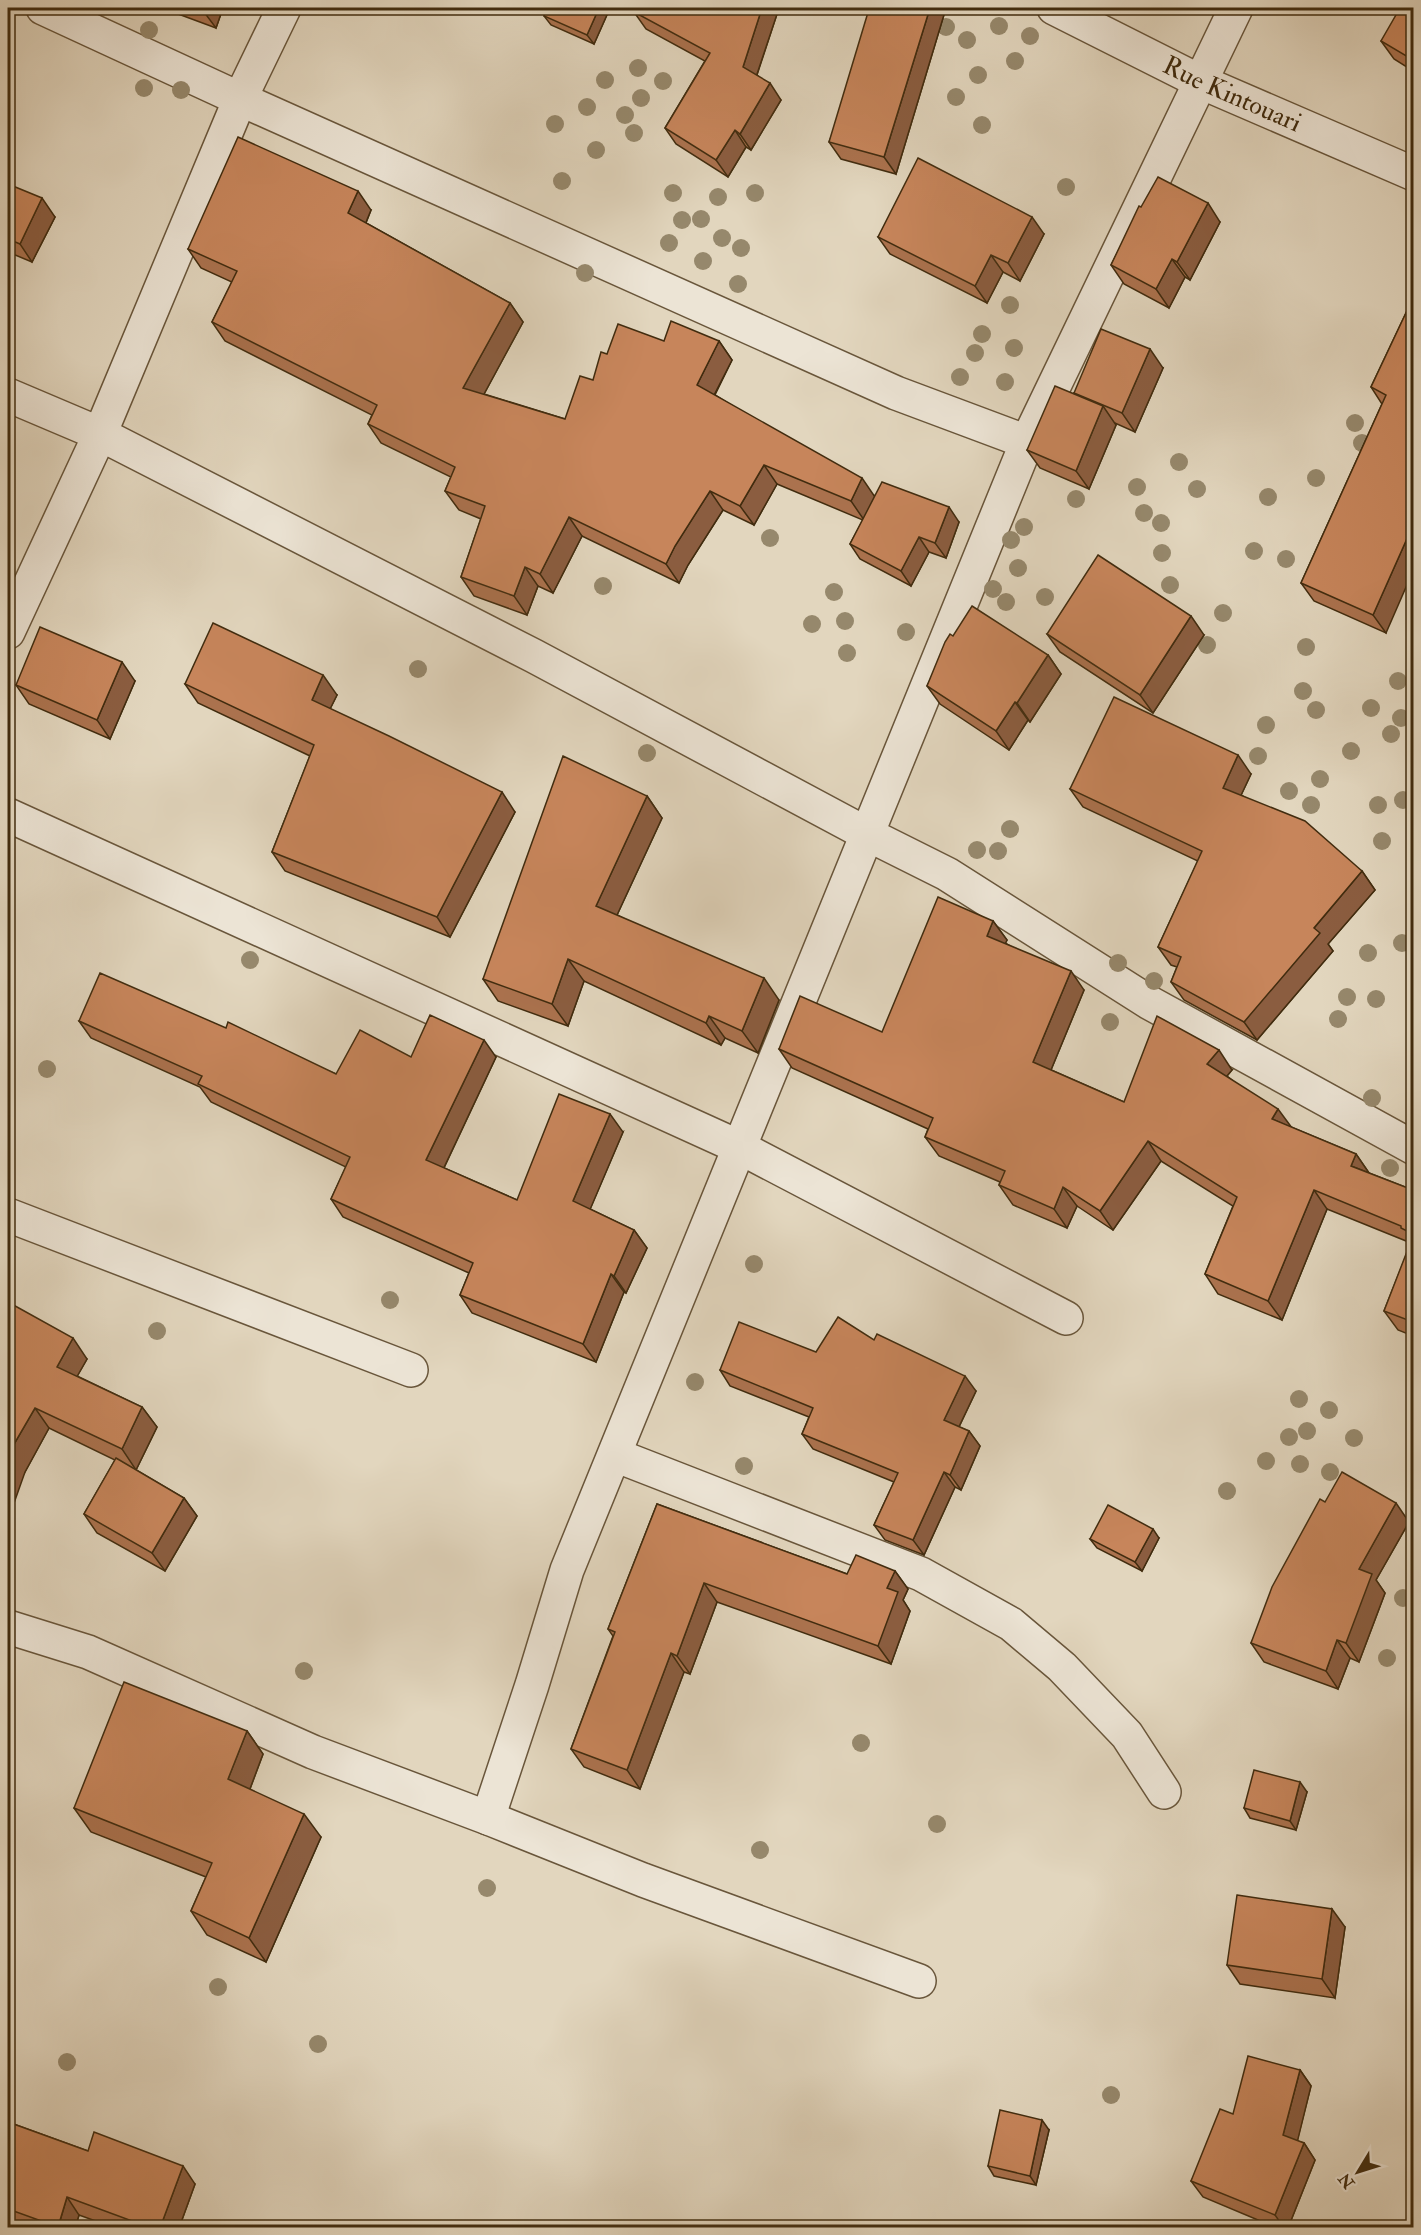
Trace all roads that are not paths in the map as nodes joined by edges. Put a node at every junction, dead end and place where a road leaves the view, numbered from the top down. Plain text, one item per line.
1 (43, 8) edge
2 (284, 8) edge
3 (1054, 8) edge
4 (1236, 8) edge
5 (1201, 82) junction
6 (240, 99) junction
7 (1413, 174) edge
8 (8, 395) edge
9 (100, 434) junction
10 (1027, 442) junction
11 (8, 632) edge
12 (8, 815) edge
13 (867, 834) junction
14 (739, 1147) junction
15 (1413, 1149) edge
16 (8, 1215) edge
17 (1066, 1318) dead end
18 (411, 1370) dead end
19 (615, 1455) junction
20 (8, 1627) edge
21 (1164, 1792) dead end
22 (488, 1818) junction
23 (919, 1981) dead end

1 - 6 street
2 - 6 street
3 - 5 street, Rue Kintouari
4 - 5 street
5 - 7 street, Rue Kintouari
5 - 10 street
6 - 9 street
6 - 10 street
8 - 9 street
9 - 11 street
9 - 13 street
10 - 13 street
12 - 14 street
13 - 14 street
13 - 15 street
14 - 17 street
14 - 19 street
16 - 18 street
19 - 21 street
19 - 22 street
20 - 22 street
22 - 23 street

